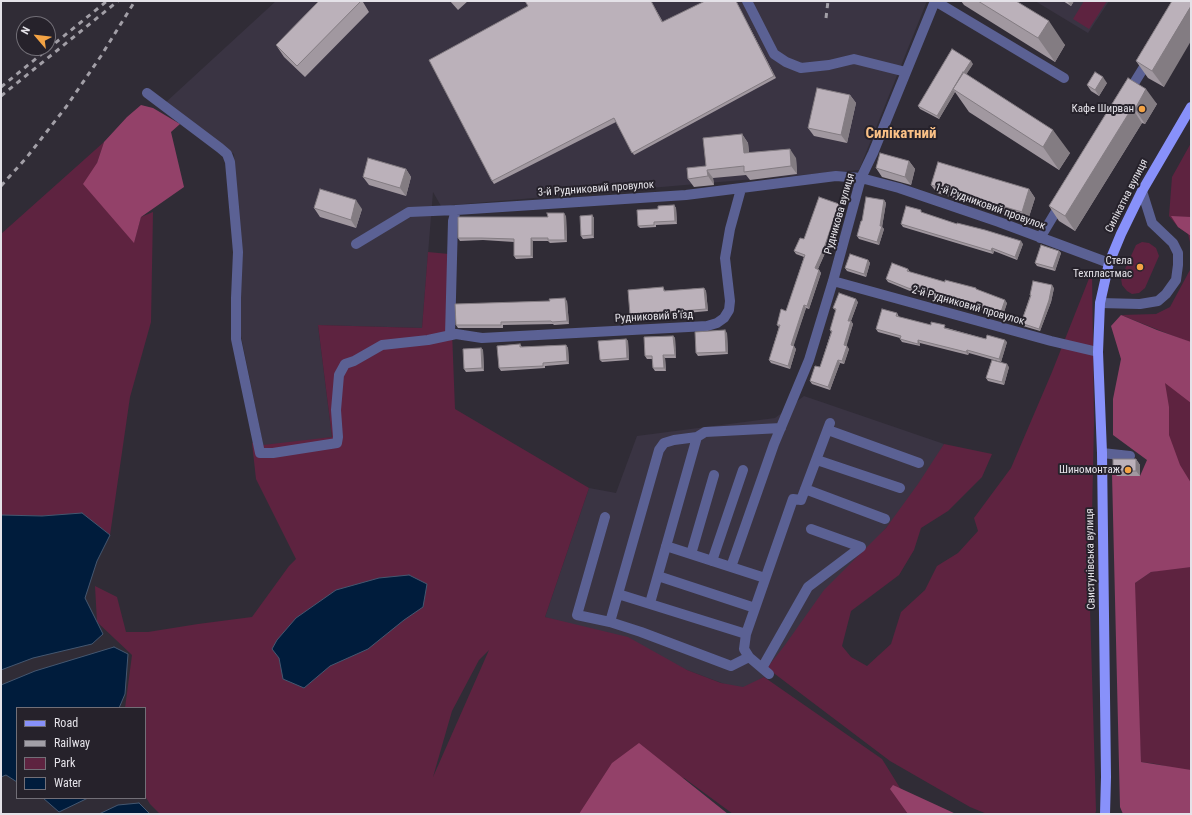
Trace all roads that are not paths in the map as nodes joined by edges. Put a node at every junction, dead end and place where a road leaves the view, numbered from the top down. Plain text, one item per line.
1 (747, 1) edge
2 (935, 1) edge
3 (1152, 53) edge
4 (906, 72) junction
5 (1064, 78) dead end
6 (146, 93) dead end
7 (1124, 100) edge
8 (1191, 107) edge
9 (861, 178) junction
10 (741, 189) junction
11 (1142, 191) junction
12 (1065, 197) edge
13 (456, 210) junction
14 (1040, 238) junction
15 (356, 244) dead end
16 (1109, 263) junction
17 (833, 281) junction
18 (1100, 303) junction
19 (450, 334) junction
20 (1098, 352) junction
21 (781, 428) junction
22 (697, 437) junction
23 (1102, 453) junction
24 (1130, 456) dead end
25 (816, 460) junction
26 (919, 463) dead end
27 (743, 470) dead end
28 (714, 475) dead end
29 (900, 488) dead end
30 (805, 489) junction
31 (605, 517) dead end
32 (885, 519) dead end
33 (811, 529) dead end
34 (666, 546) junction
35 (691, 554) junction
36 (712, 561) junction
37 (731, 567) junction
38 (658, 576) junction
39 (765, 578) junction
40 (618, 594) junction
41 (650, 603) junction
42 (755, 608) junction
43 (610, 622) junction
44 (746, 634) junction
45 (749, 657) junction
46 (1105, 814) edge

1 - 4 street
2 - 4 street, Рудникова вулиця
2 - 5 street
3 - 7 street
4 - 9 street, Рудникова вулиця
6 - 19 street
8 - 11 main road, Силікатна вулиця
9 - 10 street, 3-й Рудниковий провулок
9 - 14 street, 1-й Рудниковий провулок
9 - 17 street, Рудникова вулиця
10 - 13 street, 3-й Рудниковий провулок
10 - 19 street, Рудниковий в’їзд
11 - 16 main road, Силікатна вулиця
11 - 18 street
12 - 14 street
13 - 15 street, 3-й Рудниковий провулок
13 - 19 street
14 - 16 street, 1-й Рудниковий провулок
16 - 18 main road, Силікатна вулиця
17 - 20 street, 2-й Рудниковий провулок
17 - 21 street, Рудникова вулиця
18 - 20 main road, Свистунівська вулиця
20 - 23 main road, Свистунівська вулиця
21 - 22 street
21 - 37 street, Рудникова вулиця
22 - 34 street
22 - 40 street
23 - 24 street
23 - 46 main road, Свистунівська вулиця
25 - 26 street
25 - 29 street
25 - 30 street
27 - 36 street
28 - 35 street
30 - 32 street
30 - 39 street
31 - 43 street
33 - 45 street
34 - 35 street
34 - 38 street
35 - 36 street
36 - 37 street
37 - 39 street
38 - 41 street
38 - 42 street
39 - 42 street
40 - 41 street
40 - 43 street
41 - 44 street
42 - 44 street
43 - 45 street
44 - 45 street

